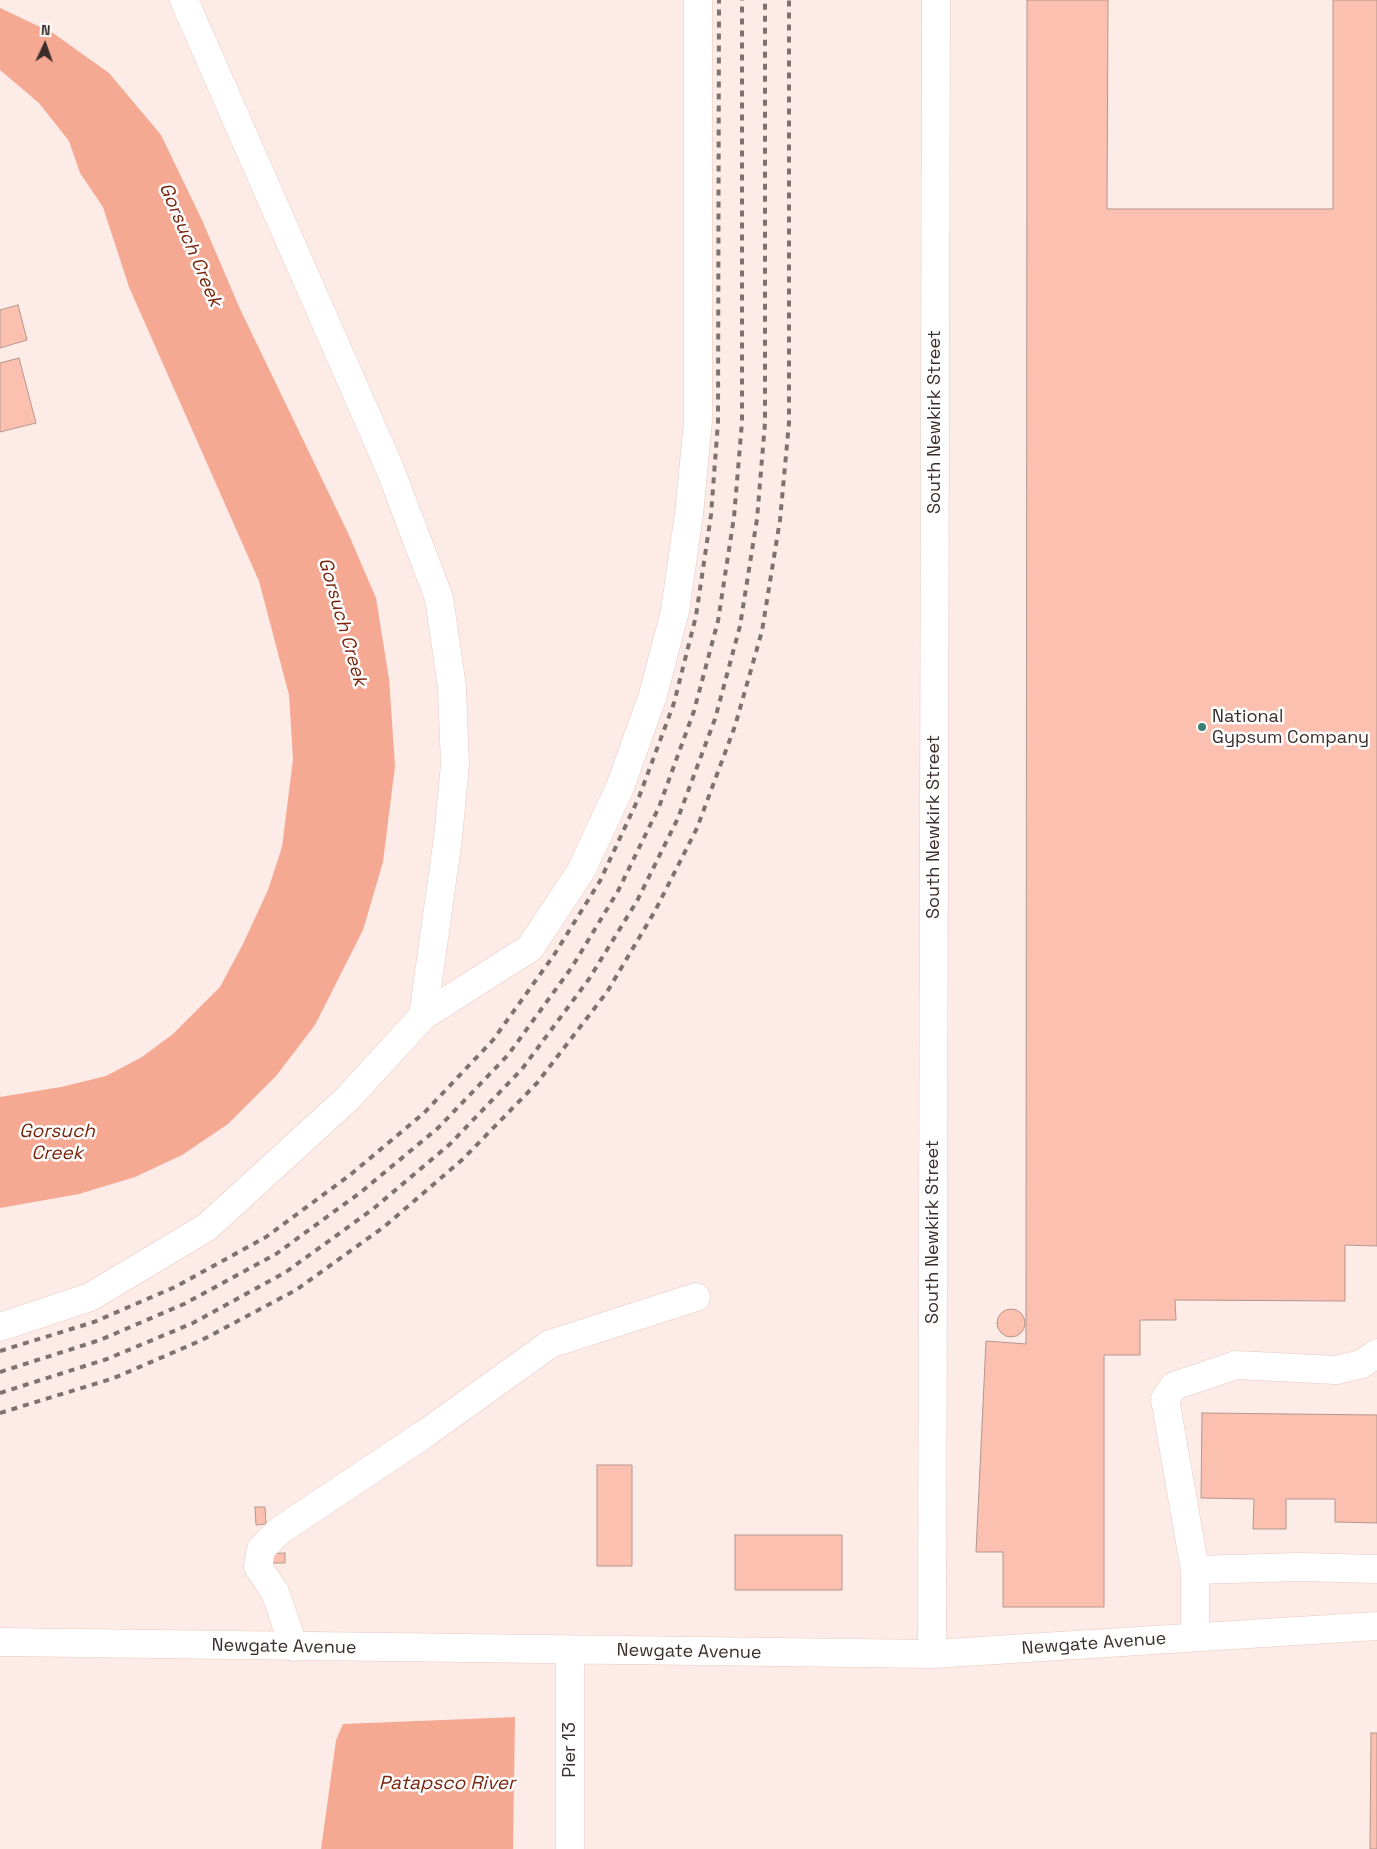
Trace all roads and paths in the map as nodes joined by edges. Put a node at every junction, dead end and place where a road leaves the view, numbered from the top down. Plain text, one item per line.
1 (184, 0) edge
2 (698, 0) edge
3 (936, 0) edge
4 (423, 1016) junction
5 (696, 1297) dead end
6 (0, 1327) edge
7 (1372, 1366) edge
8 (1377, 1569) edge
9 (1195, 1570) junction
10 (1377, 1626) edge
11 (1195, 1637) junction
12 (0, 1642) edge
13 (294, 1647) junction
14 (570, 1650) junction
15 (932, 1654) junction
16 (570, 1849) edge

1 - 4 street
2 - 4 street
3 - 15 street, South Newkirk Street
4 - 6 street
5 - 13 street
7 - 9 street
8 - 9 street
9 - 11 street
10 - 11 street, Newgate Avenue
11 - 15 street, Newgate Avenue
12 - 13 street, Newgate Avenue
13 - 14 street, Newgate Avenue
14 - 15 street, Newgate Avenue
14 - 16 street, Pier 13

